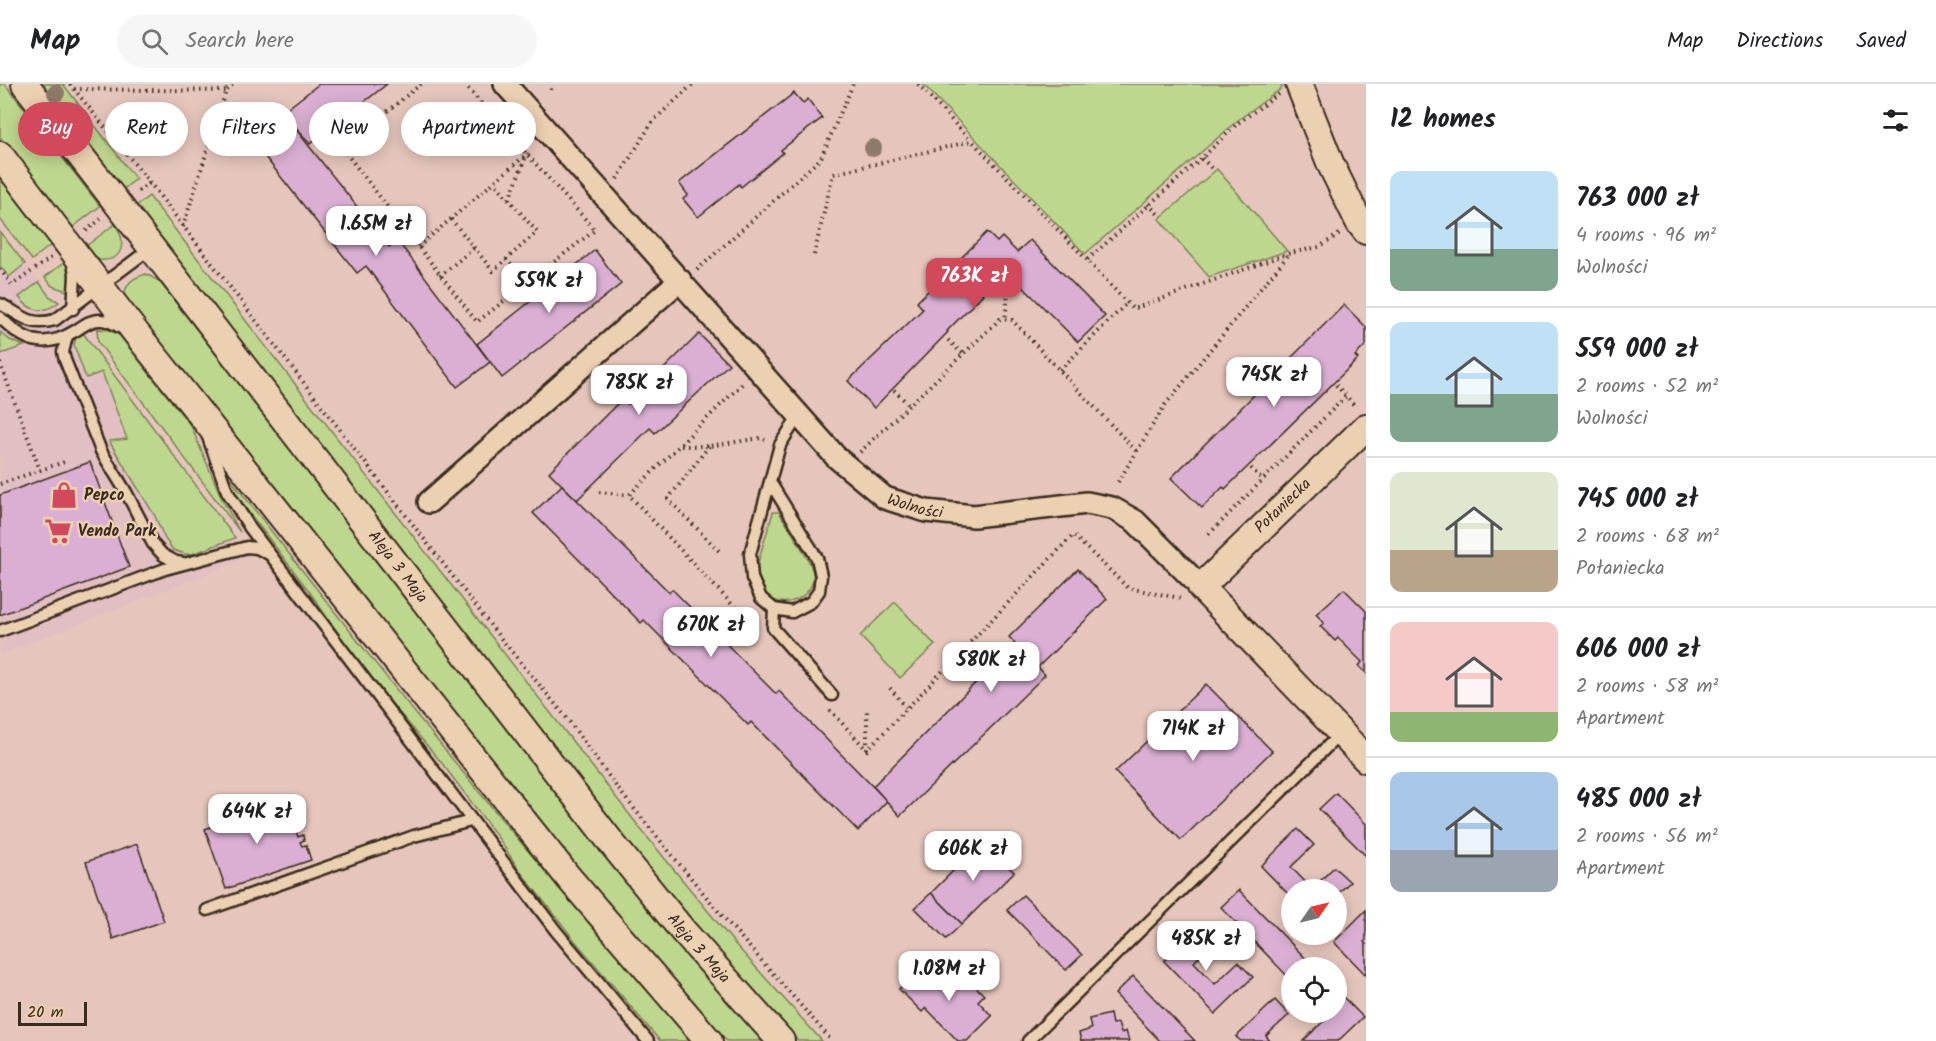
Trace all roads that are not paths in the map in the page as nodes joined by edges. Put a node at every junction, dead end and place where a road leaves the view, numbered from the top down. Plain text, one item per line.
1 (26, 84) edge
2 (505, 84) edge
3 (1293, 86) edge
4 (0, 155) edge
5 (1355, 231) edge
6 (69, 244) junction
7 (151, 248) junction
8 (686, 278) junction
9 (102, 286) junction
10 (0, 304) edge
11 (72, 309) junction
12 (0, 317) edge
13 (66, 336) junction
14 (158, 360) junction
15 (180, 387) junction
16 (799, 415) junction
17 (1366, 427) edge
18 (770, 482) junction
19 (429, 502) dead end
20 (270, 554) junction
21 (187, 563) junction
22 (1196, 593) junction
23 (774, 609) junction
24 (0, 631) edge
25 (832, 695) dead end
26 (1341, 733) junction
27 (1366, 759) edge
28 (471, 821) junction
29 (207, 910) dead end
30 (648, 1041) edge
31 (709, 1041) edge
32 (781, 1041) edge
33 (1029, 1041) edge

1 - 7 street, Aleja 3 Maja
2 - 8 street, Wolności
3 - 5 street
4 - 6 street
6 - 9 street
6 - 11 lane
7 - 9 lane
7 - 32 street, Aleja 3 Maja
8 - 16 street, Wolności
8 - 19 street
9 - 11 lane
9 - 14 street
10 - 11 lane
12 - 13 lane
13 - 14 lane
13 - 21 lane
14 - 15 street
15 - 20 lane
15 - 31 street
16 - 18 lane
16 - 22 street, Wolności
17 - 22 street, Połaniecka
18 - 23 lane
18 - 23 lane
20 - 21 lane
20 - 28 lane
21 - 24 lane
22 - 26 street, Wolności
23 - 25 lane
26 - 27 street, Wolności
26 - 33 lane
28 - 29 lane
28 - 30 lane

